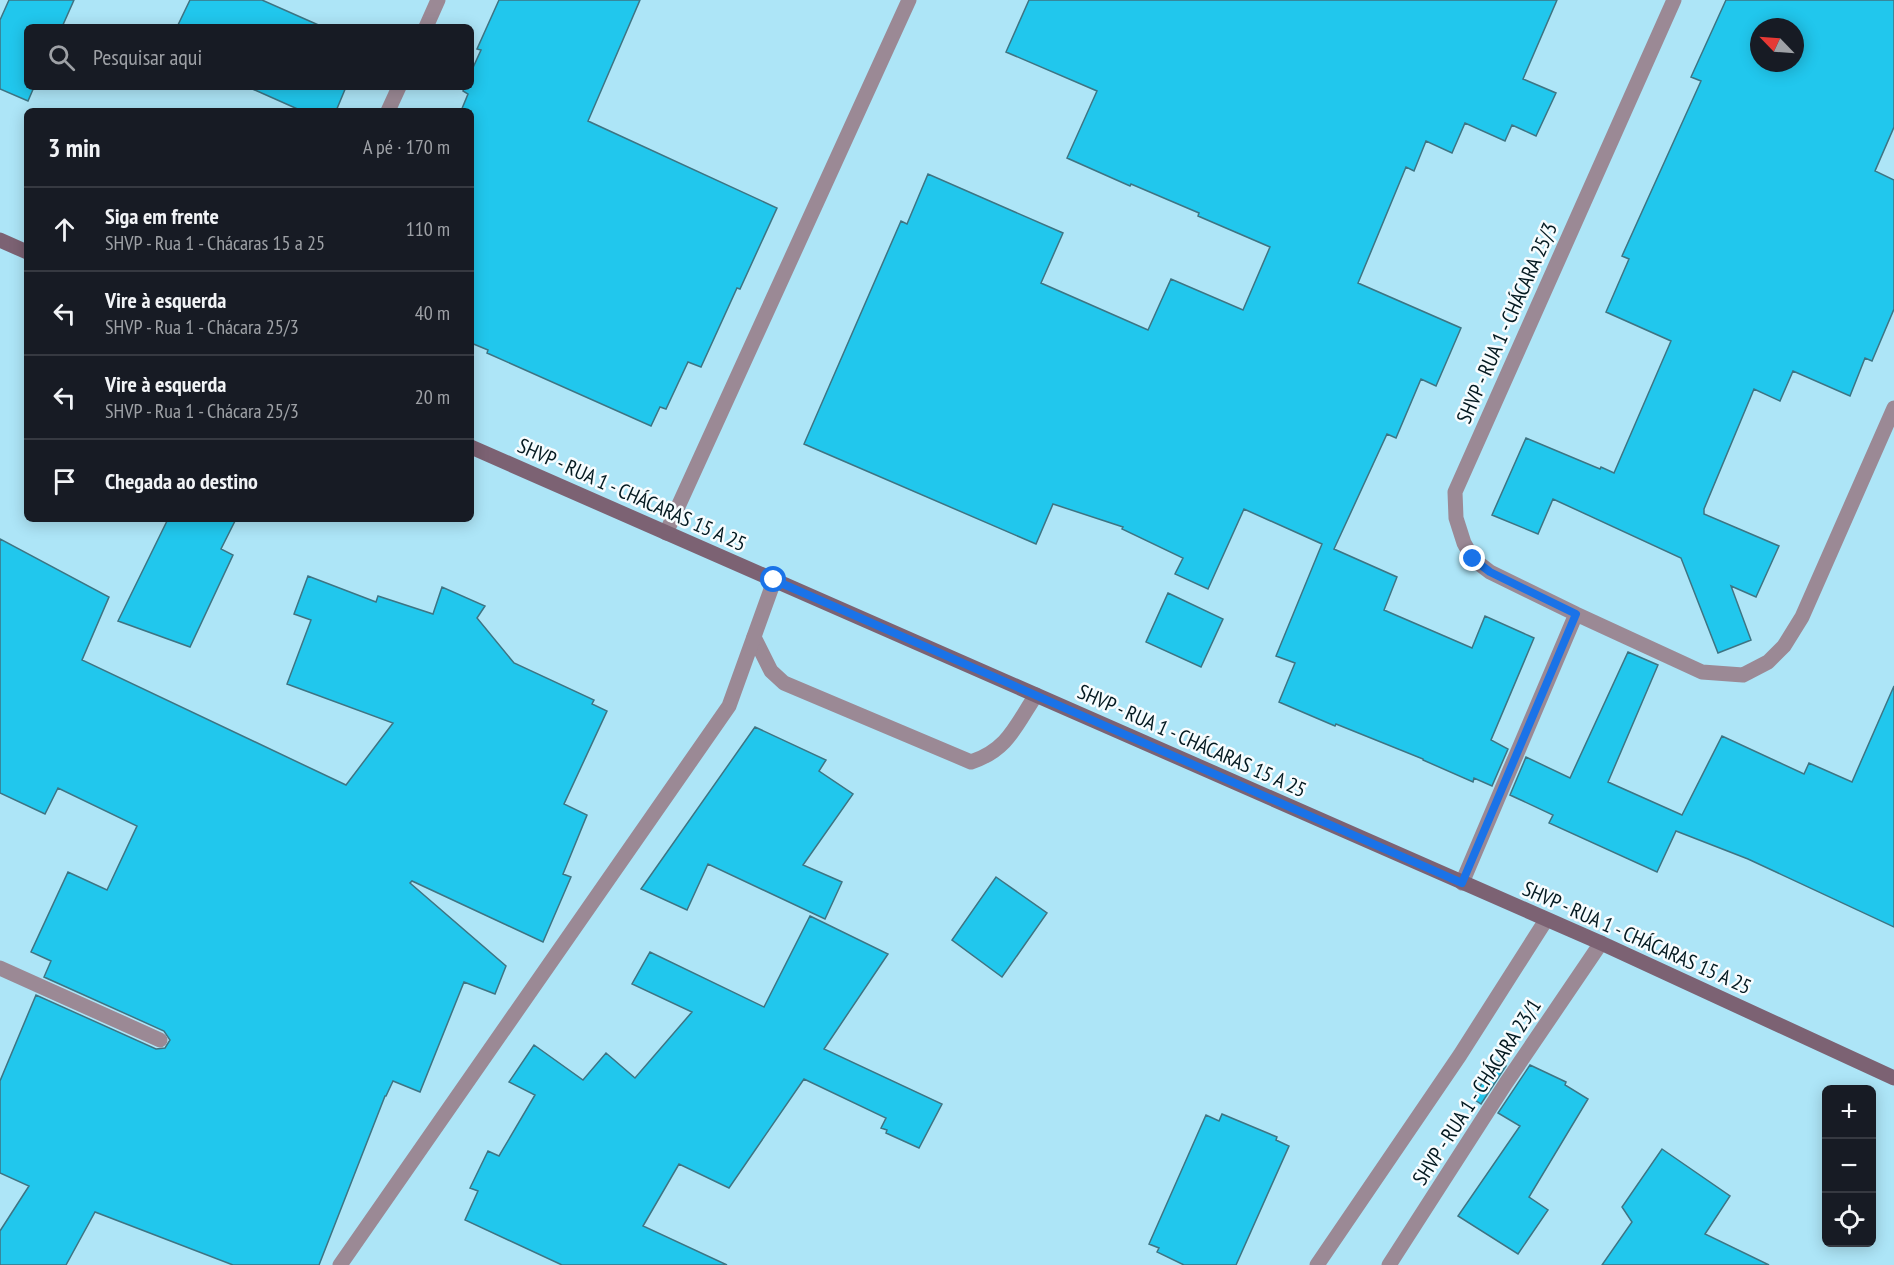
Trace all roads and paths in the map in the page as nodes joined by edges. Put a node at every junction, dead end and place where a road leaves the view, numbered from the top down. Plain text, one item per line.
1 (438, 0) edge
2 (909, 0) edge
3 (1674, 0) edge
4 (427, 24) edge
5 (398, 90) edge
6 (389, 108) edge
7 (0, 240) edge
8 (24, 251) edge
9 (1894, 408) edge
10 (474, 448) edge
11 (666, 534) junction
12 (774, 580) junction
13 (1576, 614) junction
14 (754, 637) junction
15 (1036, 695) junction
16 (1462, 883) junction
17 (1546, 920) junction
18 (1600, 943) junction
19 (0, 968) edge
20 (160, 1040) dead end
21 (1894, 1078) edge
22 (340, 1265) edge
23 (1317, 1265) edge
24 (1389, 1265) edge

1 - 4 street
2 - 11 street
3 - 13 street, SHVP - RUA 1 - CHÁCARA 25/3
5 - 6 street
7 - 8 street
9 - 13 street, SHVP - RUA 1 - CHÁCARA 25/3
10 - 11 street, SHVP - RUA 1 - CHÁCARAS 15 A 25
11 - 12 street, SHVP - RUA 1 - CHÁCARAS 15 A 25
12 - 14 street
12 - 15 street, SHVP - RUA 1 - CHÁCARAS 15 A 25
13 - 16 street
14 - 15 street
14 - 22 street
15 - 16 street, SHVP - RUA 1 - CHÁCARAS 15 A 25
16 - 17 street, SHVP - RUA 1 - CHÁCARAS 15 A 25
17 - 18 street, SHVP - RUA 1 - CHÁCARAS 15 A 25
17 - 23 street
18 - 21 street, SHVP - RUA 1 - CHÁCARAS 15 A 25
18 - 24 street, SHVP - RUA 1 - CHÁCARA 23/1
19 - 20 street

